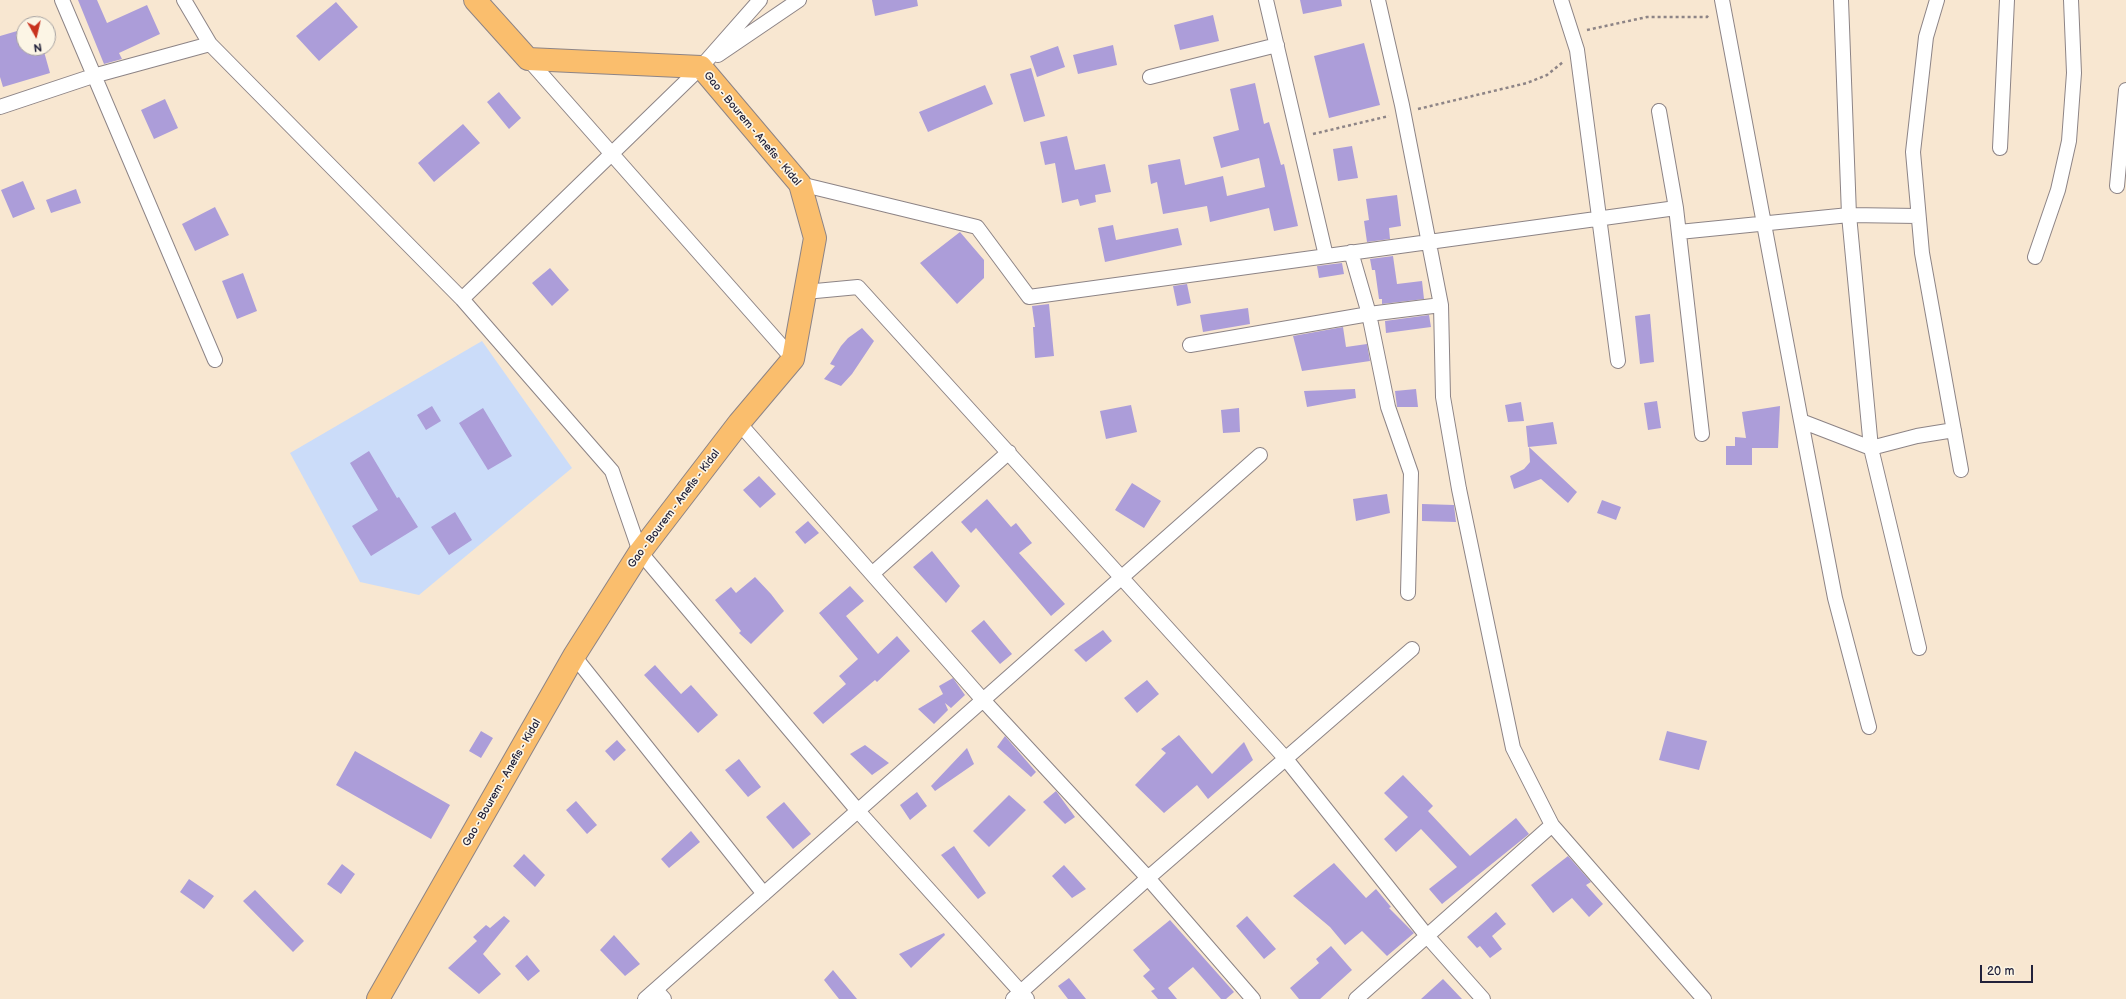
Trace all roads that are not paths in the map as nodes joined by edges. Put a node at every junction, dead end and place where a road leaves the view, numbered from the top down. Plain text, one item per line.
1 (62, 0) edge
2 (184, 0) edge
3 (475, 0) edge
4 (760, 0) edge
5 (799, 0) edge
6 (1266, 0) edge
7 (1378, 0) edge
8 (1561, 0) edge
9 (1841, 0) edge
10 (1937, 0) edge
11 (2007, 0) edge
12 (2071, 0) edge
13 (1723, 1) edge
14 (210, 44) junction
15 (1276, 45) junction
16 (528, 59) junction
17 (701, 67) junction
18 (93, 76) junction
19 (1150, 77) dead end
20 (2126, 90) edge
21 (0, 107) edge
22 (1659, 111) dead end
23 (2000, 148) dead end
24 (612, 154) junction
25 (800, 184) junction
26 (2117, 186) dead end
27 (1676, 208) junction
28 (1850, 215) junction
29 (1918, 216) junction
30 (1598, 219) junction
31 (1764, 223) junction
32 (1679, 232) junction
33 (1429, 242) junction
34 (1351, 252) junction
35 (1326, 256) junction
36 (2035, 257) dead end
37 (805, 292) junction
38 (462, 299) junction
39 (1441, 305) junction
40 (1368, 314) junction
41 (1190, 345) dead end
42 (793, 359) junction
43 (215, 360) dead end
44 (1618, 361) dead end
45 (1801, 421) junction
46 (739, 423) junction
47 (1954, 430) junction
48 (1702, 434) dead end
49 (1872, 448) junction
50 (1009, 452) junction
51 (1260, 455) dead end
52 (1961, 470) dead end
53 (640, 552) junction
54 (872, 574) junction
55 (1121, 578) junction
56 (1408, 593) dead end
57 (1919, 648) dead end
58 (1412, 649) dead end
59 (574, 656) junction
60 (983, 700) junction
61 (1869, 727) dead end
62 (1286, 760) junction
63 (858, 811) junction
64 (1552, 825) junction
65 (1148, 878) junction
66 (764, 894) junction
67 (1427, 936) junction
68 (655, 996) edge
69 (1020, 997) edge
70 (378, 999) edge
71 (1253, 999) edge
72 (1356, 999) edge
73 (1483, 999) edge
74 (1704, 999) edge

1 - 18 street
2 - 14 street
3 - 16 main road
4 - 17 street
5 - 17 street
6 - 15 street
7 - 33 street
8 - 30 street
9 - 28 street
10 - 29 street
11 - 23 street
12 - 36 street
13 - 31 street
14 - 18 street
14 - 38 street
15 - 19 street
15 - 35 street
16 - 17 main road
16 - 24 street
17 - 24 street
17 - 25 main road, Gao - Bourem - Anefis - Kidal
18 - 21 street
18 - 43 street
20 - 26 street
22 - 27 street
24 - 38 street
24 - 42 street
25 - 35 street
25 - 37 main road, Gao - Bourem - Anefis - Kidal
27 - 30 street
27 - 32 street
28 - 29 street
28 - 31 street
28 - 49 street
29 - 47 street
30 - 33 street
30 - 44 street
31 - 32 street
31 - 45 street
32 - 48 street
33 - 34 street
33 - 39 street
34 - 35 street
34 - 40 street
37 - 42 main road, Gao - Bourem - Anefis - Kidal
37 - 50 street
38 - 53 street
39 - 40 street
39 - 64 street
40 - 41 street
40 - 56 street
42 - 46 main road, Gao - Bourem - Anefis - Kidal
45 - 49 street
45 - 61 street
46 - 53 main road, Gao - Bourem - Anefis - Kidal
46 - 54 street
47 - 49 street
47 - 52 street
49 - 57 street
50 - 54 street
50 - 55 street
51 - 55 street
53 - 59 main road, Gao - Bourem - Anefis - Kidal
53 - 63 street
54 - 60 street
55 - 60 street
55 - 62 street
58 - 62 street
59 - 66 street
59 - 70 main road, Gao - Bourem - Anefis - Kidal
60 - 63 street
60 - 65 street
62 - 65 street
62 - 67 street
63 - 66 street
63 - 69 street
64 - 67 street
64 - 74 street
65 - 69 street
65 - 71 street
66 - 68 street
67 - 72 street
67 - 73 street

